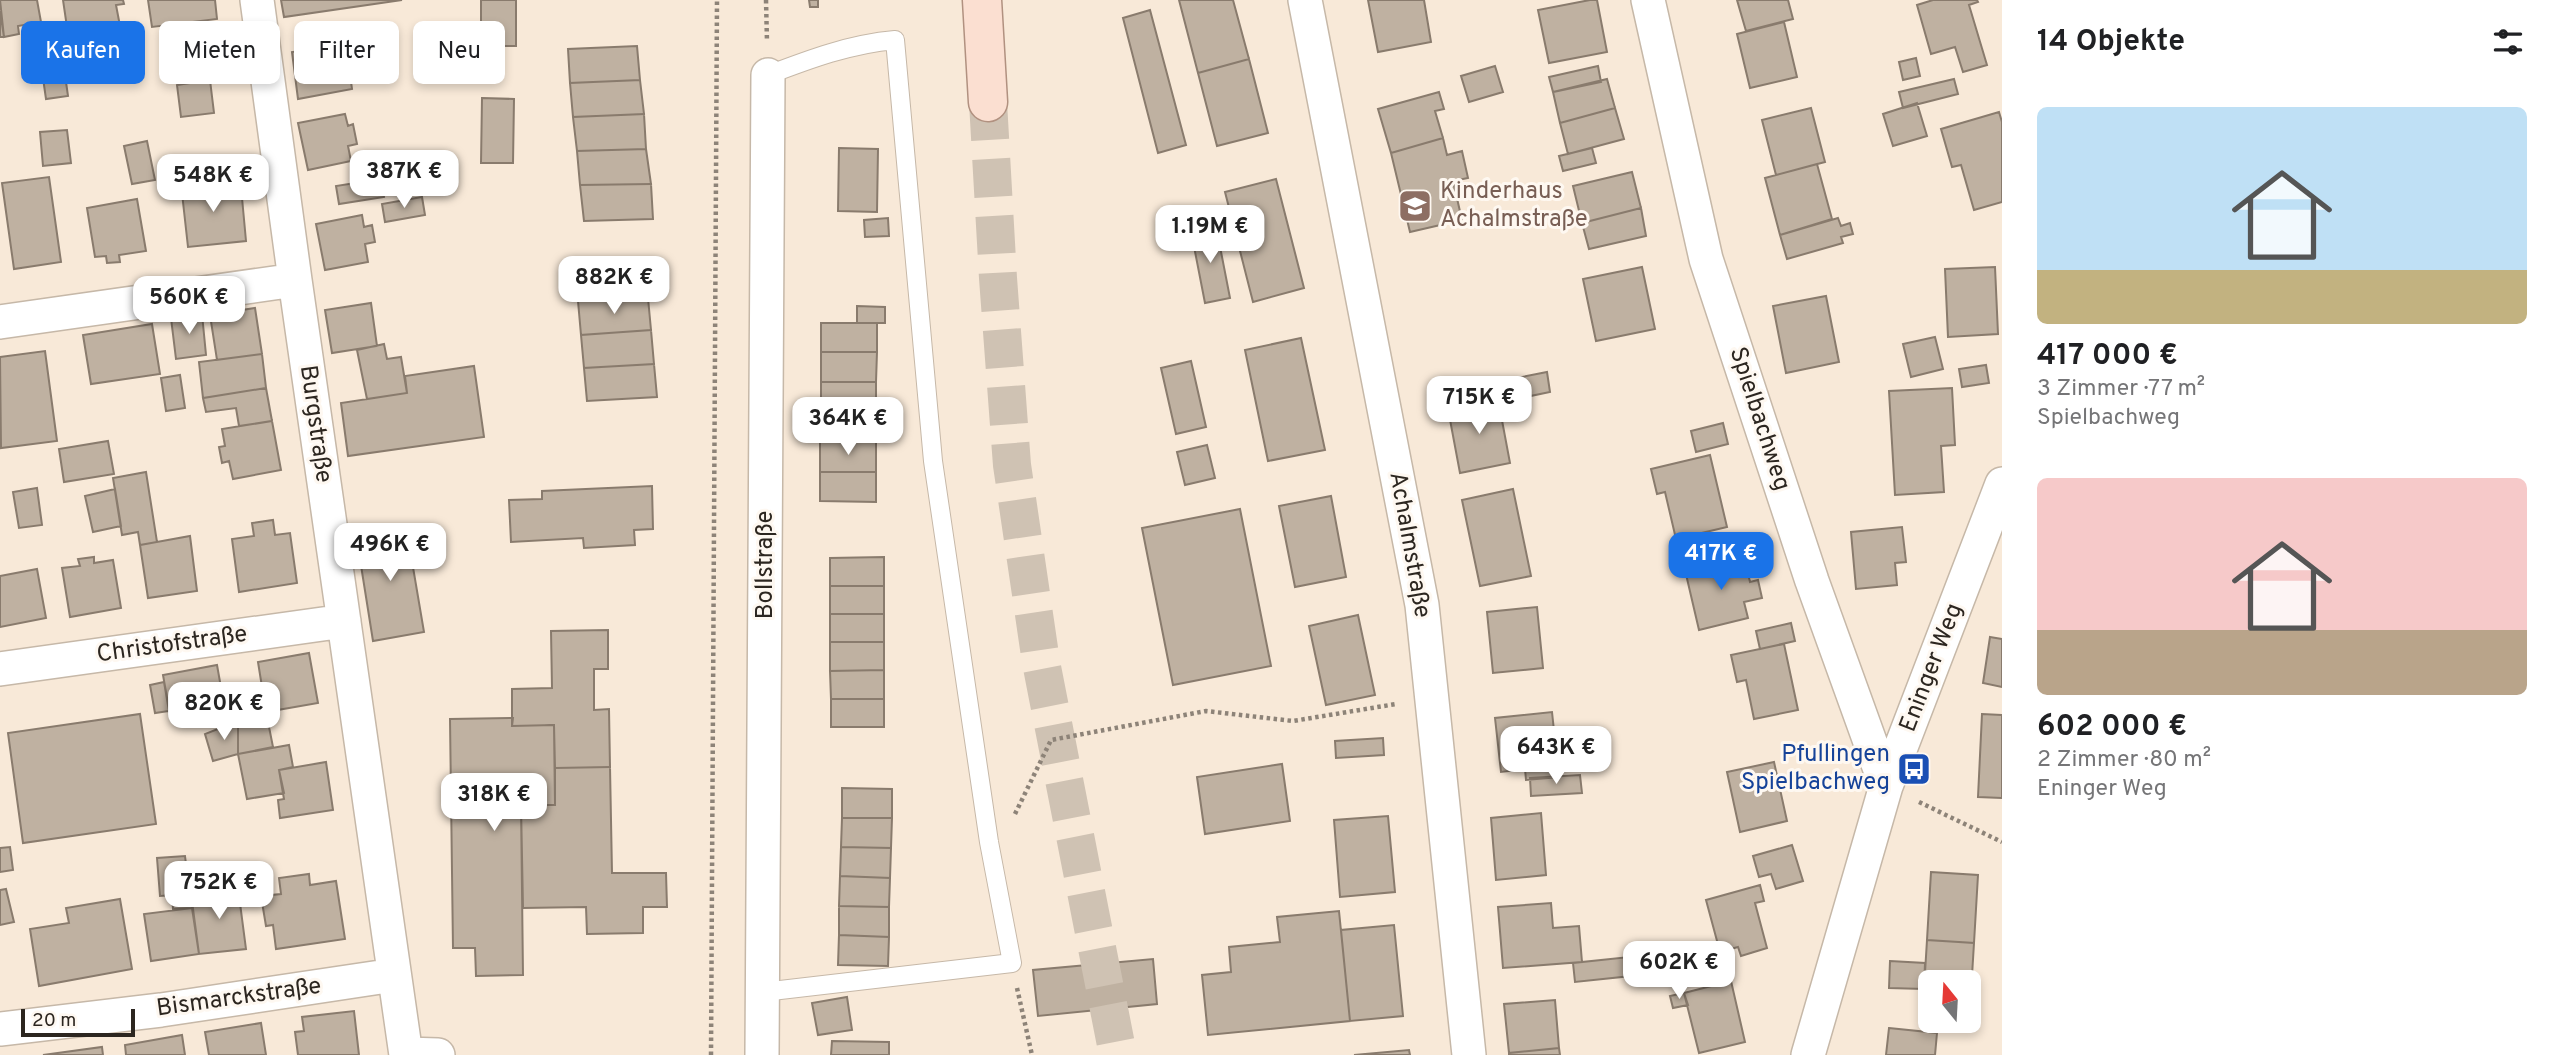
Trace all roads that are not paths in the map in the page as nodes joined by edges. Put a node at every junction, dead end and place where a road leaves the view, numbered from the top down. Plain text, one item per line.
1 (257, 0) edge
2 (982, 0) edge
3 (1305, 0) edge
4 (1648, 0) edge
5 (768, 75) joint
6 (988, 102) tunnel mouth
7 (295, 279) junction
8 (0, 323) edge
9 (2002, 484) edge
10 (344, 621) junction
11 (0, 669) edge
12 (1886, 786) junction
13 (394, 975) junction
14 (763, 992) junction
15 (0, 1029) edge
16 (417, 1055) edge
17 (762, 1055) edge
18 (1469, 1055) edge
19 (1808, 1055) edge

1 - 7 street, Burgstraße
2 - 6 main road
3 - 18 street, Achalmstraße
4 - 12 street, Spielbachweg
5 - 14 street, Bollstraße
5 - 14 lane
7 - 8 street
7 - 10 street, Burgstraße
9 - 12 street, Eninger Weg
10 - 11 street, Christofstraße
10 - 13 street, Burgstraße
12 - 19 street, Eninger Weg
13 - 15 street, Bismarckstraße
13 - 16 street, Burgstraße
14 - 17 street, Bollstraße

